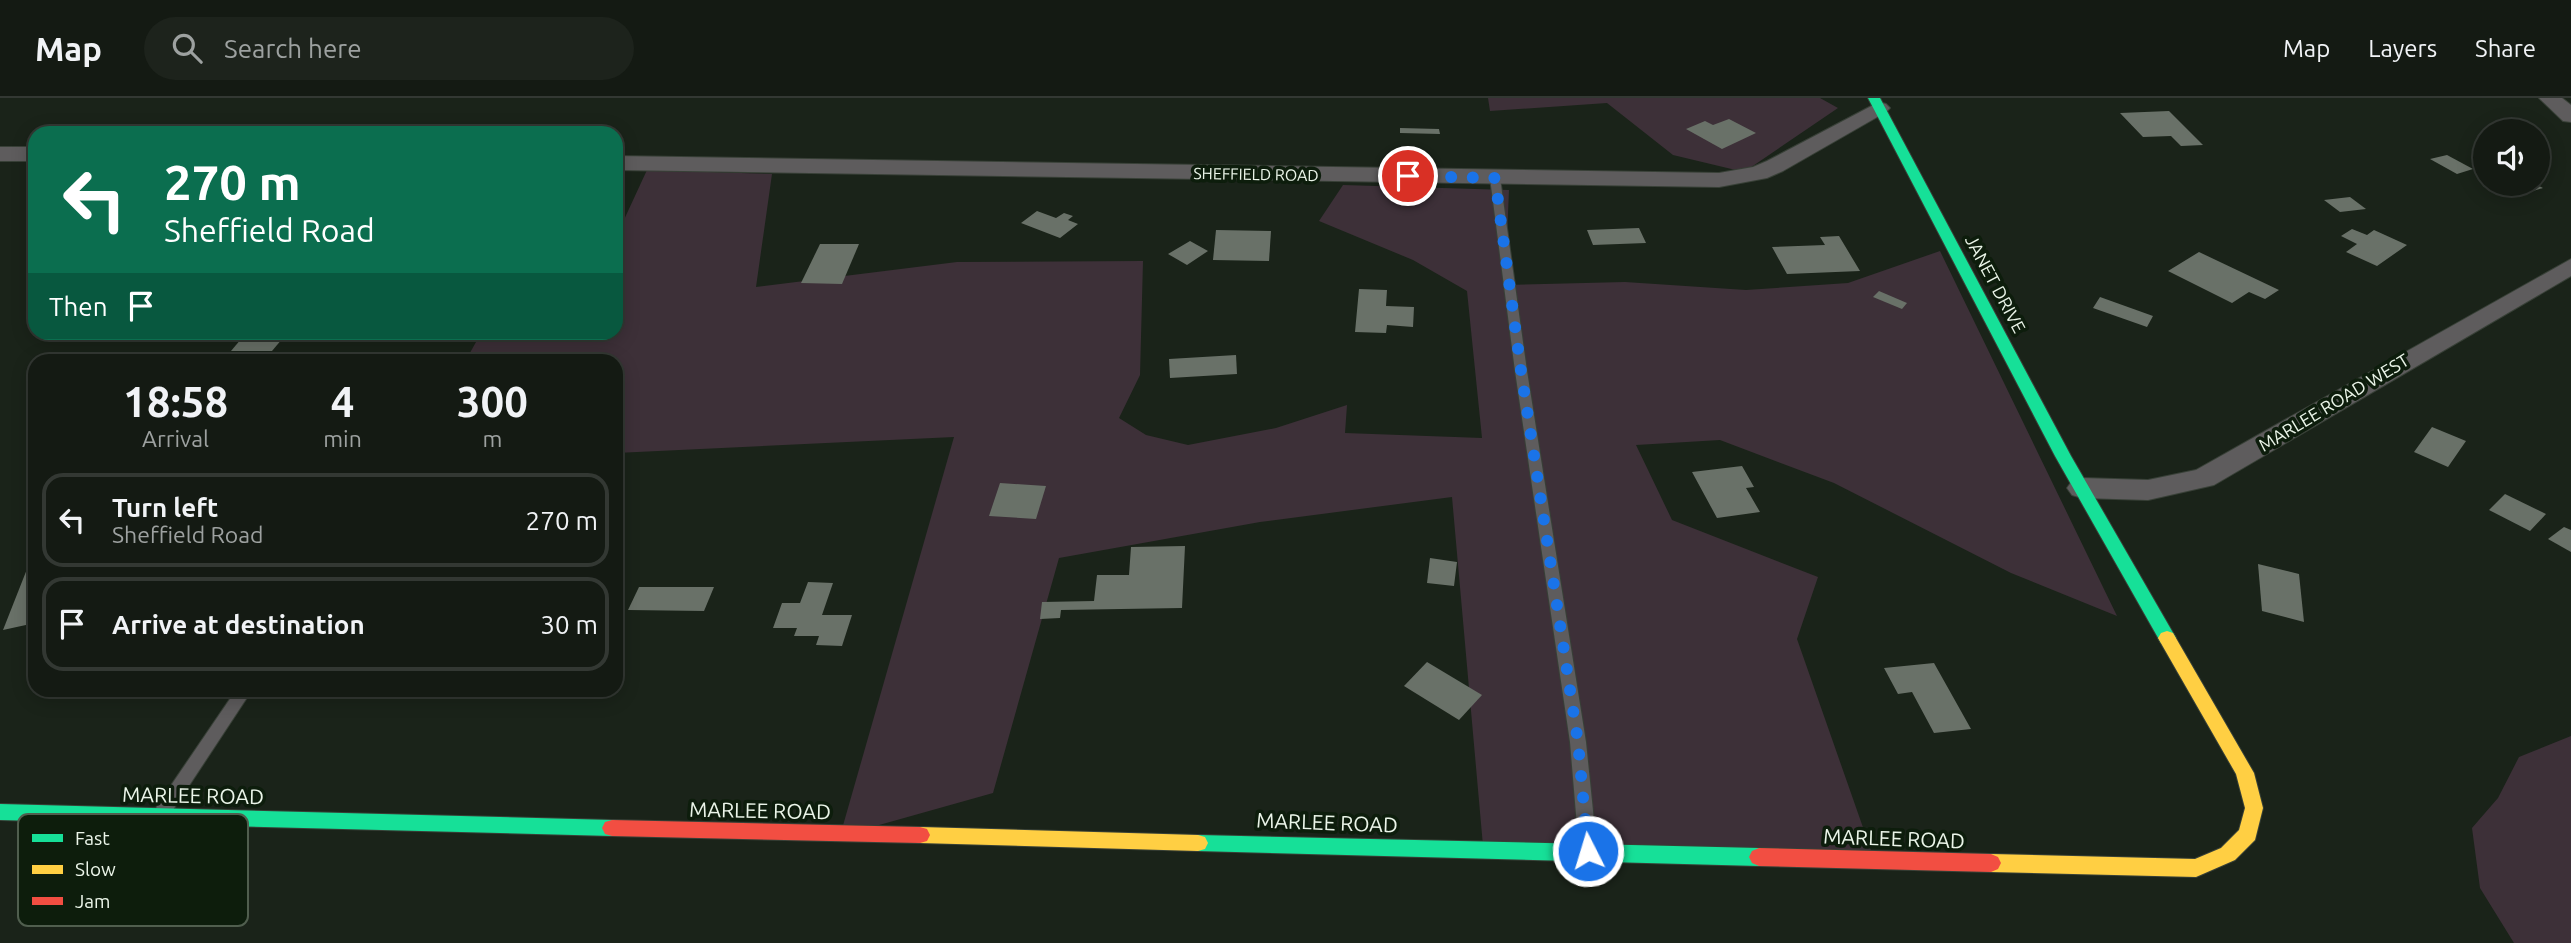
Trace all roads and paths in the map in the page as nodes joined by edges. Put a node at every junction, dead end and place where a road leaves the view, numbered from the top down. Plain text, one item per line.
1 (2549, 98) edge
2 (1876, 103) edge
3 (2571, 116) edge
4 (0, 154) edge
5 (28, 154) edge
6 (623, 163) edge
7 (1495, 178) junction
8 (2571, 267) edge
9 (2082, 488) junction
10 (239, 697) edge
11 (0, 812) edge
12 (80, 814) edge
13 (162, 814) edge
14 (248, 819) edge
15 (1588, 851) junction

1 - 3 street
2 - 7 street, SHEFFIELD ROAD
2 - 9 street, JANET DRIVE
4 - 5 street
6 - 7 street, SHEFFIELD ROAD
7 - 15 lane
8 - 9 street, MARLEE ROAD WEST
9 - 15 street, MARLEE ROAD
10 - 13 lane
11 - 12 street, MARLEE ROAD
14 - 15 street, MARLEE ROAD

